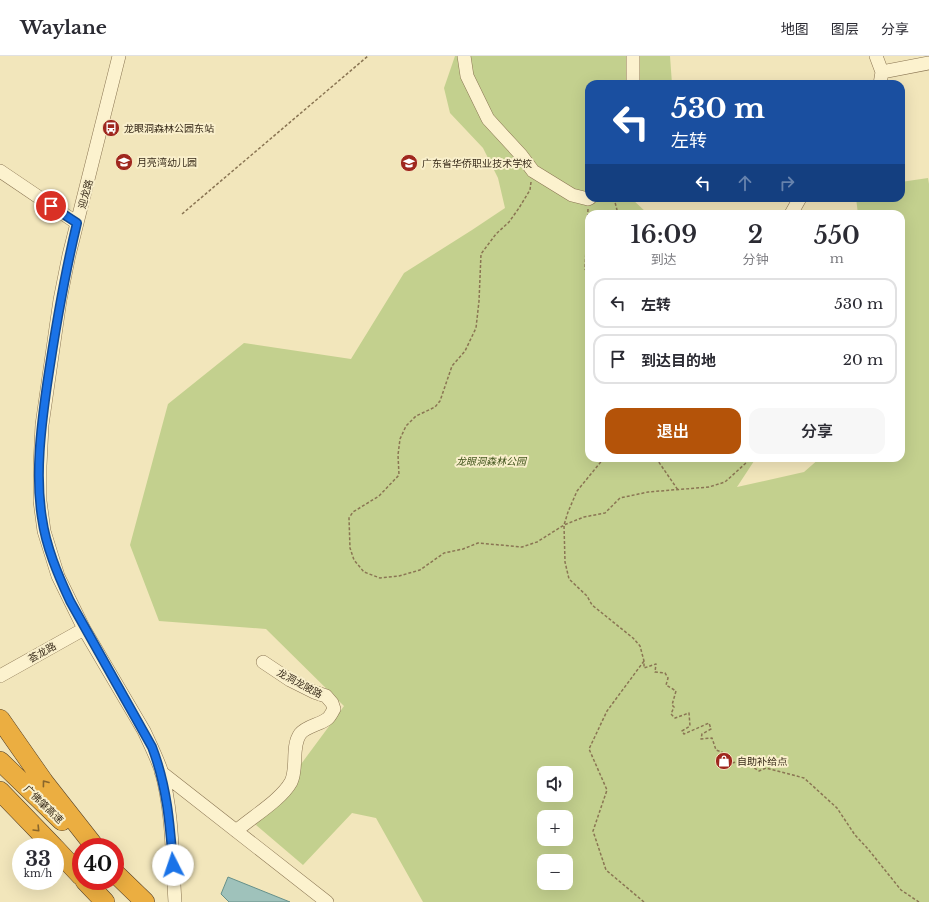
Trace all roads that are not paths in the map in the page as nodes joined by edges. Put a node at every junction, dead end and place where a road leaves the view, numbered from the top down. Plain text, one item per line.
1 (119, 56) edge
2 (464, 56) edge
3 (633, 56) edge
4 (876, 56) edge
5 (929, 63) edge
6 (881, 78) edge
7 (633, 80) edge
8 (0, 171) edge
9 (585, 197) edge
10 (77, 223) junction
11 (84, 629) junction
12 (263, 662) dead end
13 (0, 676) edge
14 (2, 722) edge
15 (0, 761) edge
16 (161, 772) junction
17 (0, 791) edge
18 (236, 831) junction
19 (46, 838) edge
20 (79, 838) edge
21 (88, 838) edge
22 (64, 857) edge
23 (72, 866) edge
24 (124, 881) edge
25 (94, 890) edge
26 (140, 897) edge
27 (105, 902) edge
28 (175, 902) edge
29 (327, 902) edge

1 - 10 street, 迎龙路
2 - 9 street
3 - 7 street
4 - 6 street
5 - 6 street
8 - 10 street
10 - 11 street, 迎龙路
11 - 13 street, 荟龙路
11 - 16 street, 迎龙路
12 - 18 street, 龙洞龙陂路
21 -> 14 highway
15 - 20 highway, 广佛肇高速
16 - 18 street
16 - 28 street, 迎龙路
17 -> 19 highway
18 - 29 street
22 - 23 highway
24 - 26 highway
25 - 27 highway

